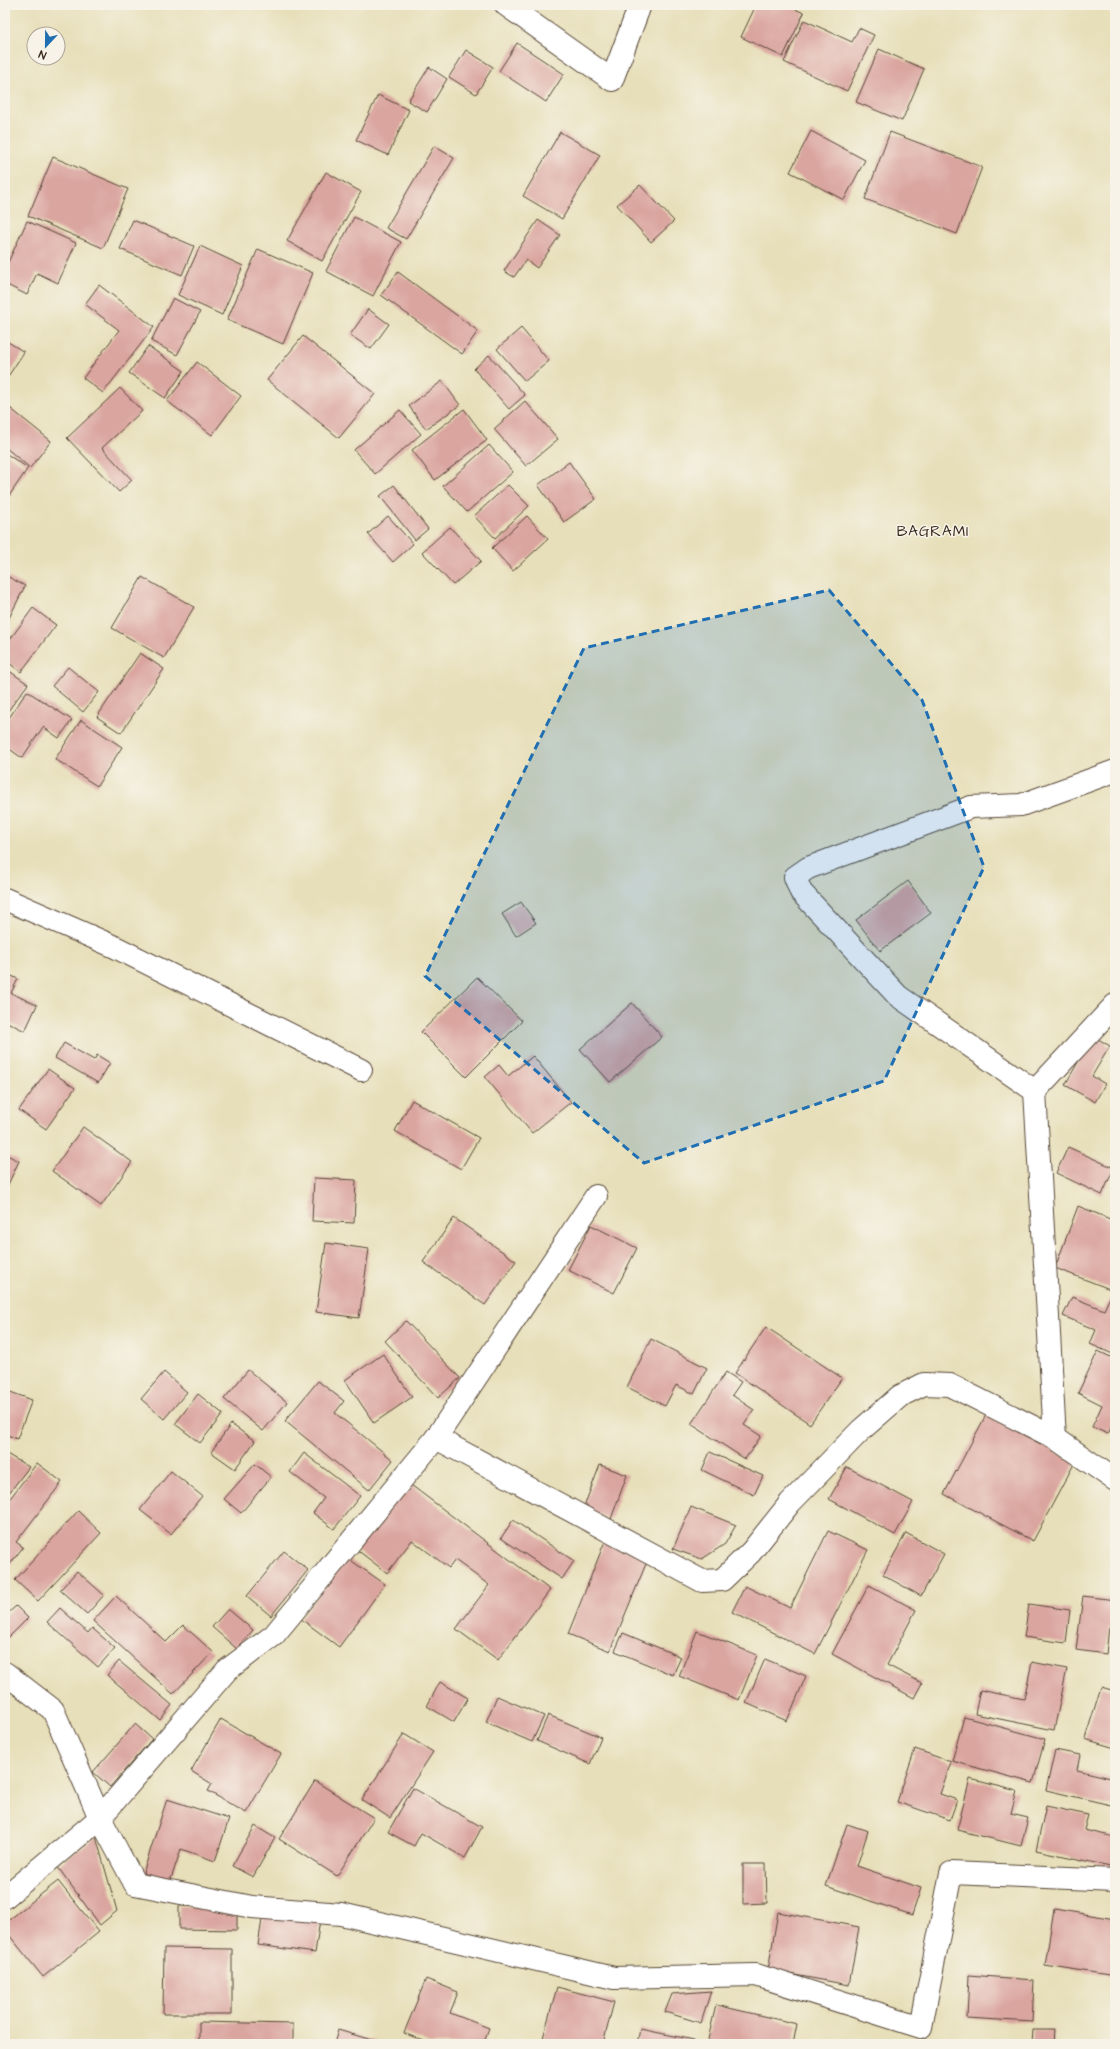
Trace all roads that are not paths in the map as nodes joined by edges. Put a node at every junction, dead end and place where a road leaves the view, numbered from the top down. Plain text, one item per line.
1 (506, 5) edge
2 (640, 5) edge
3 (1115, 771) edge
4 (5, 899) edge
5 (1115, 1005) edge
6 (361, 1070) dead end
7 (1035, 1092) junction
8 (596, 1196) dead end
9 (436, 1438) junction
10 (1055, 1438) junction
11 (1115, 1480) edge
12 (5, 1673) edge
13 (100, 1818) junction
14 (1115, 1880) edge
15 (5, 1897) edge
16 (921, 2036) edge

1 - 2 street
3 - 7 street
4 - 6 street
5 - 7 street
7 - 10 street
8 - 9 street
9 - 10 street
9 - 13 street
10 - 11 street
12 - 13 street
13 - 15 street
13 - 16 street
14 - 16 street

